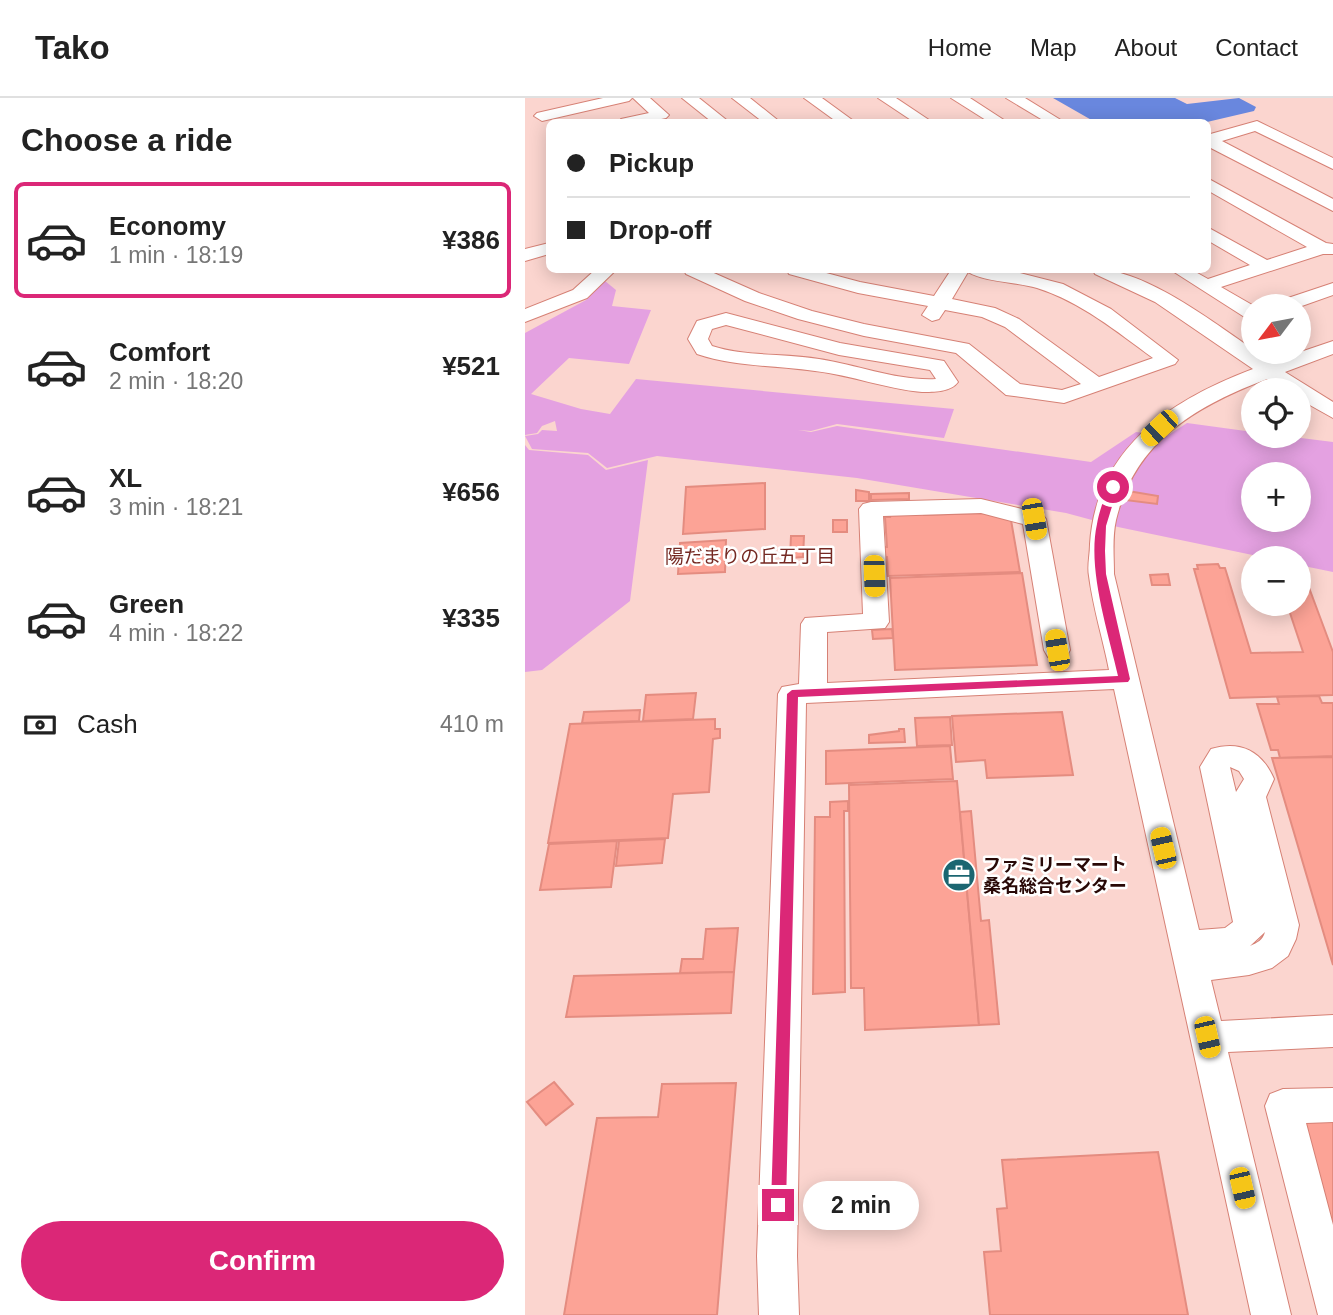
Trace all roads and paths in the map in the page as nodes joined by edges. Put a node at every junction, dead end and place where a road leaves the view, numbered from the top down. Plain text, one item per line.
1 (624, 98) edge
2 (641, 98) edge
3 (690, 98) edge
4 (812, 98) edge
5 (959, 98) edge
6 (1014, 98) edge
7 (746, 99) edge
8 (893, 99) edge
9 (525, 112) edge
10 (542, 116) junction
11 (550, 119) edge
12 (642, 119) edge
13 (717, 119) edge
14 (769, 119) edge
15 (843, 119) edge
16 (919, 119) edge
17 (994, 119) edge
18 (1051, 119) edge
19 (1211, 139) edge
20 (1211, 142) edge
21 (1333, 164) edge
22 (1211, 185) edge
23 (1333, 206) edge
24 (1211, 234) edge
25 (1327, 248) edge
26 (546, 249) edge
27 (525, 255) edge
28 (1265, 267) junction
29 (700, 273) edge
30 (807, 273) edge
31 (958, 273) edge
32 (997, 273) edge
33 (1109, 273) edge
34 (1185, 273) edge
35 (593, 274) edge
36 (1207, 285) junction
37 (1333, 289) edge
38 (1311, 296) edge
39 (939, 302) junction
40 (775, 305) junction
41 (1241, 306) edge
42 (525, 316) edge
43 (752, 324) junction
44 (915, 340) junction
45 (1333, 347) edge
46 (903, 359) junction
47 (1270, 370) junction
48 (1280, 378) edge
49 (1096, 385) junction
50 (1311, 400) edge
51 (1333, 411) edge
52 (1057, 650) dead end
53 (1124, 679) junction
54 (813, 693) junction
55 (1188, 956) junction
56 (1333, 1031) edge
57 (1207, 1037) junction
58 (1333, 1105) edge
59 (1333, 1302) edge
60 (779, 1315) edge
61 (1271, 1315) edge

1 - 10 street
2 - 12 street
3 - 13 street
4 - 15 street
5 - 17 street
6 - 18 street
7 - 14 street
8 - 16 street
9 - 10 street
10 - 11 street
19 - 21 street
20 - 23 street
22 - 25 street
24 - 28 street
25 - 28 street
26 - 27 street
28 - 36 street
29 - 40 street
30 - 39 street
31 - 39 street
32 - 49 street
33 - 47 street
34 - 36 street
35 - 42 street
36 - 41 street
37 - 38 street
39 - 44 street
39 - 49 street
40 - 43 street
40 - 44 street
43 - 46 street
43 - 46 street
44 - 46 street
44 - 49 street
45 - 47 street
47 - 48 street
47 - 53 street
50 - 51 street
52 - 54 street
53 - 54 street
53 - 55 street
54 - 60 street
55 - 55 street
55 - 57 street
56 - 57 street
57 - 61 street
58 - 59 street

